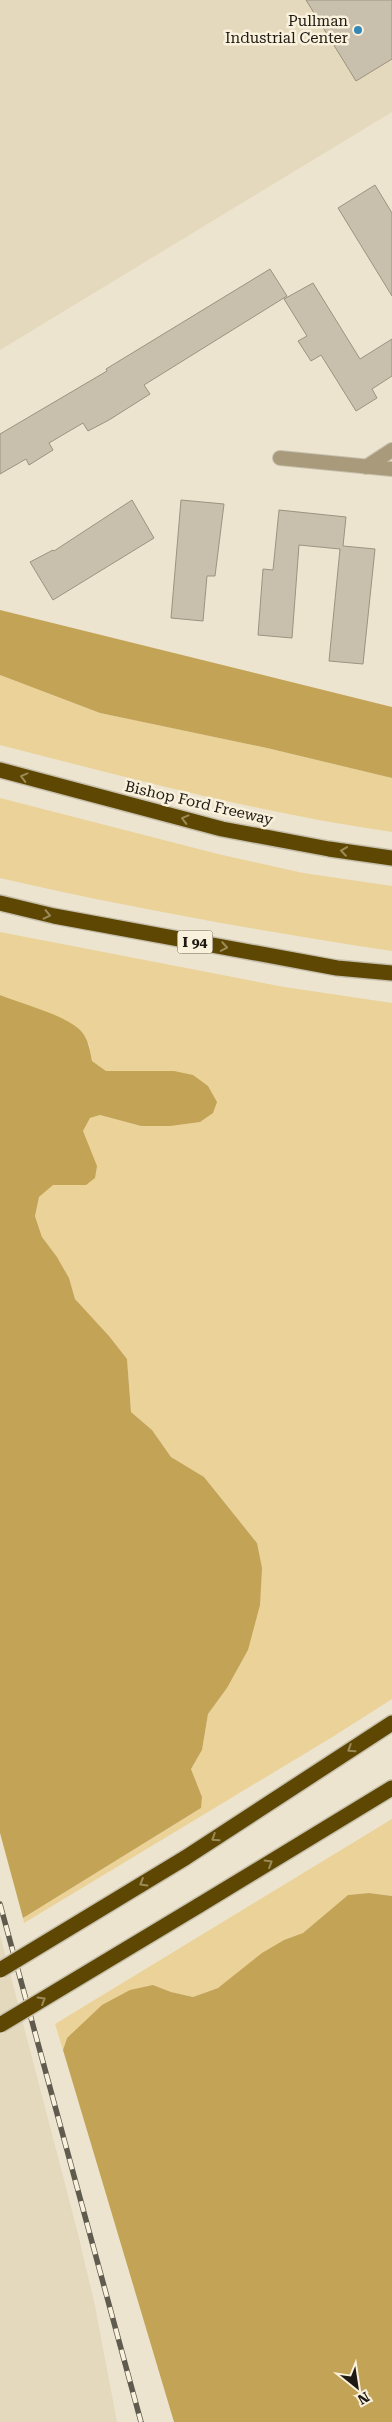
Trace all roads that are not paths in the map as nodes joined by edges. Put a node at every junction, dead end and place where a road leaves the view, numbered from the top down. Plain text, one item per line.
1 (392, 450) edge
2 (280, 458) dead end
3 (366, 466) junction
4 (392, 469) edge
5 (0, 770) edge
6 (392, 858) edge
7 (0, 903) edge
8 (392, 973) edge
9 (392, 1723) edge
10 (392, 1788) edge
11 (0, 1970) edge
12 (0, 2025) edge

1 - 3 street
2 - 3 street
3 - 4 street
6 -> 5 highway, Bishop Ford Freeway
7 -> 8 highway, I 94
9 -> 11 highway, bridge
12 -> 10 highway, bridge

